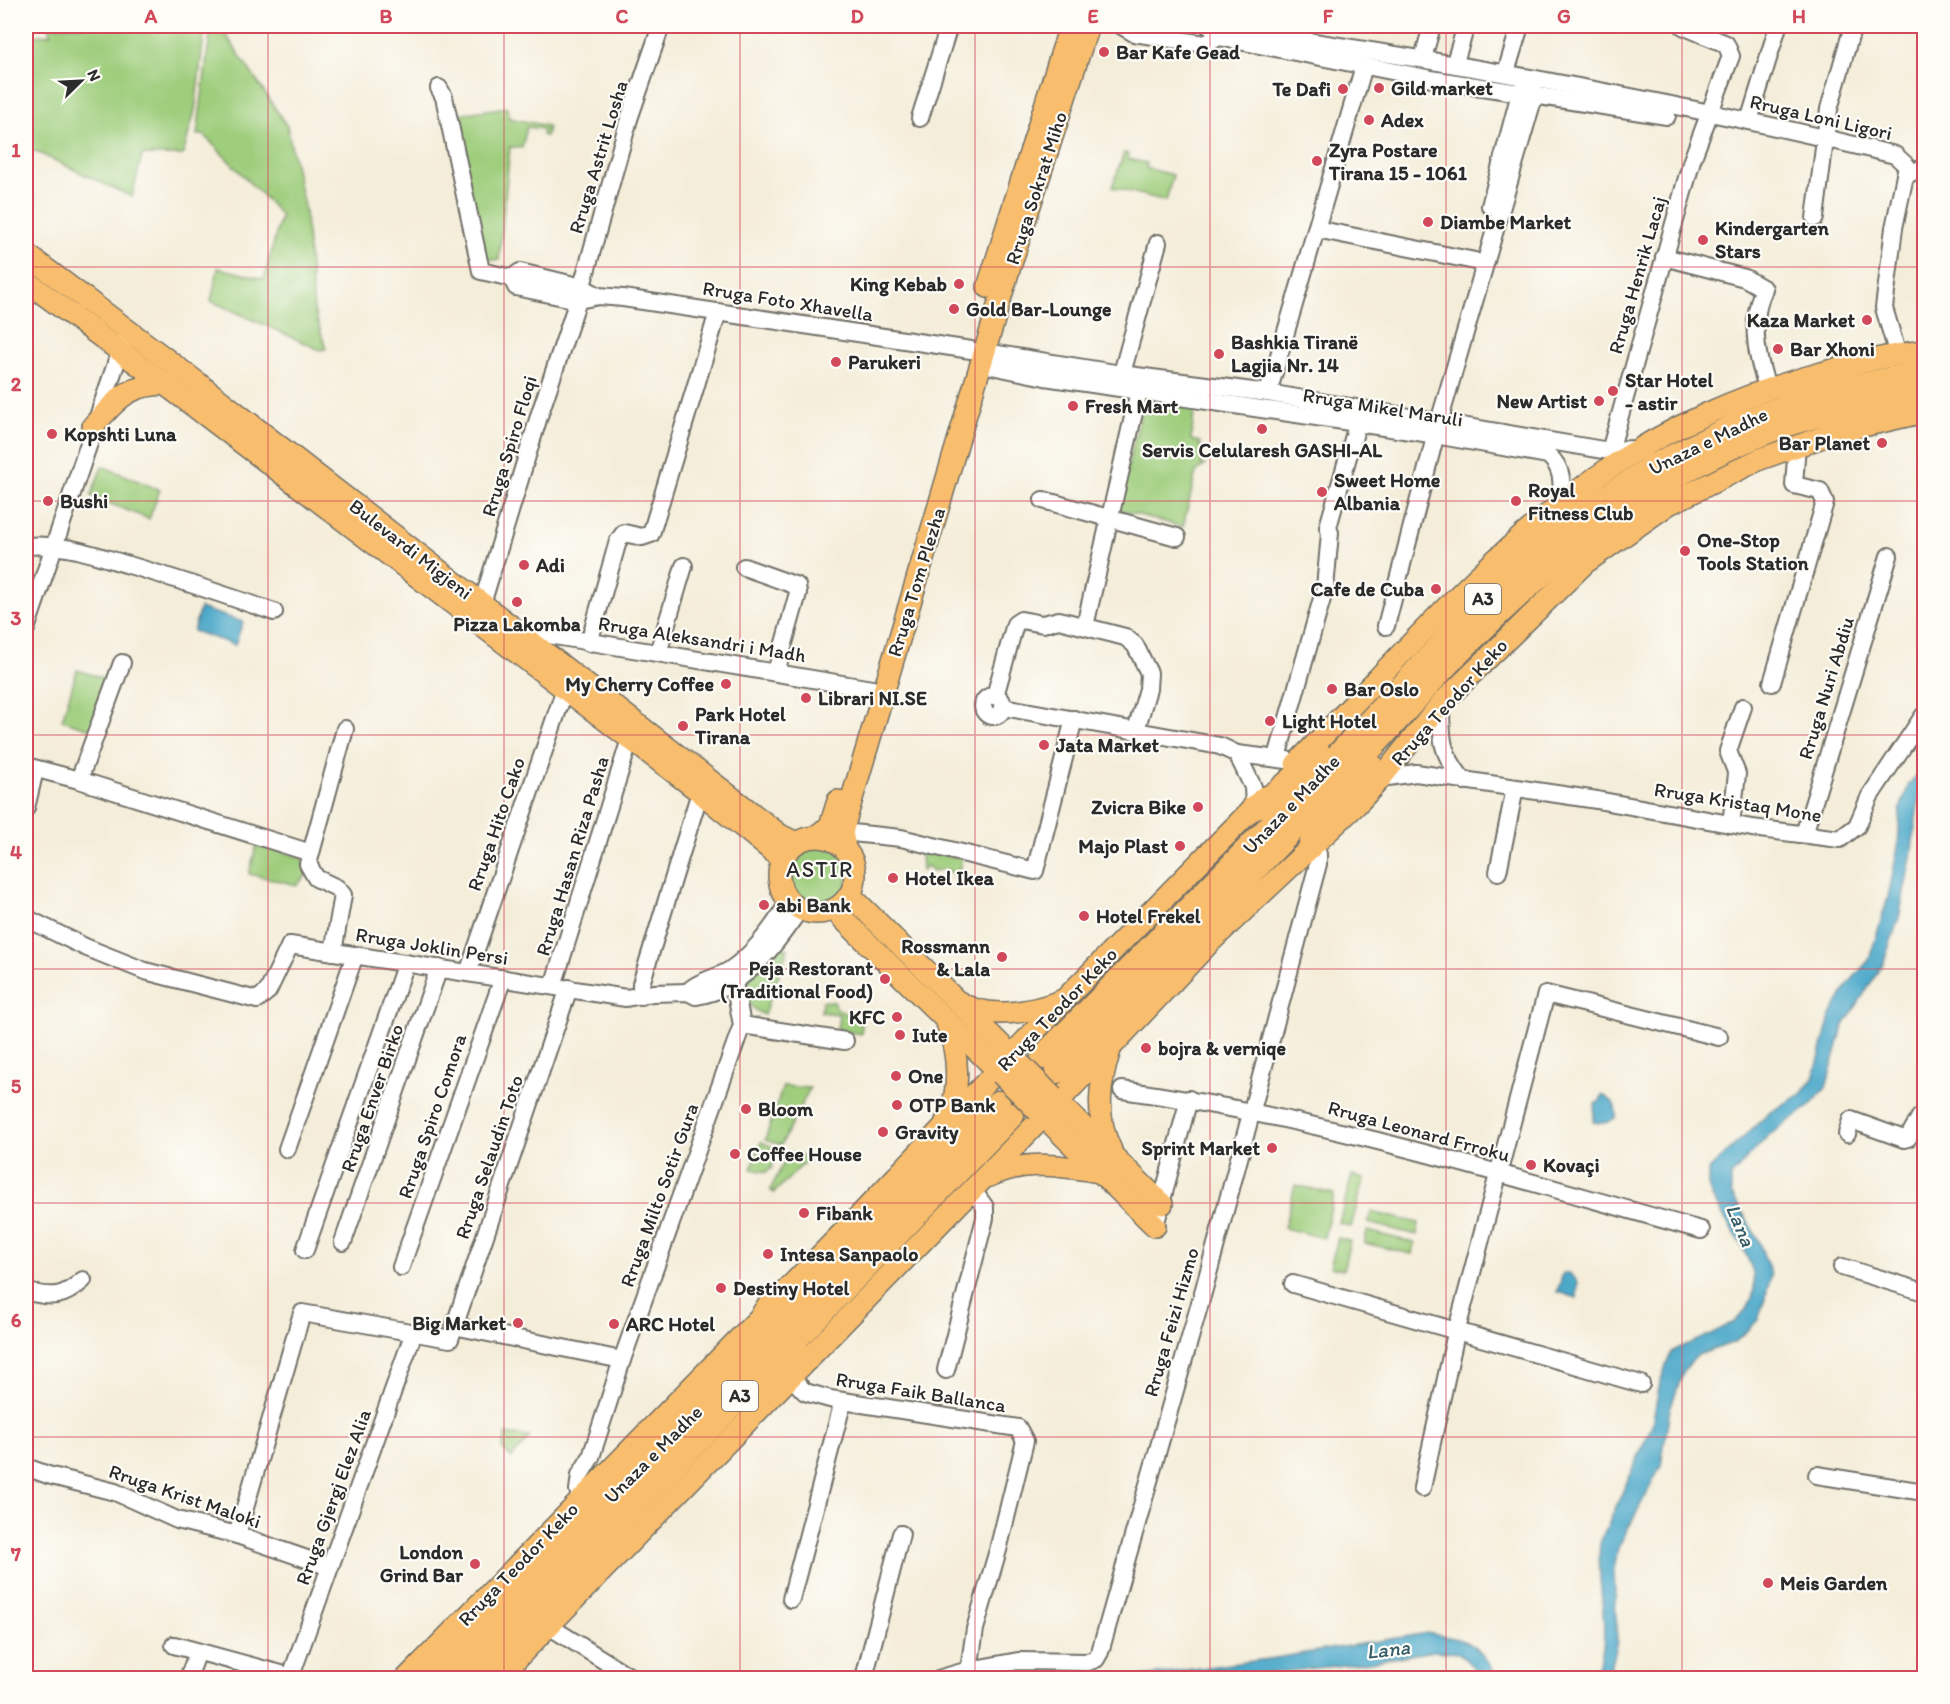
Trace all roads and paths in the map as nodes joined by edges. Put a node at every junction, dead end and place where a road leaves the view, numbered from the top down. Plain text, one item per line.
1 (661, 26) edge
2 (949, 26) edge
3 (1070, 26) edge
4 (1088, 26) edge
5 (1125, 26) edge
6 (1209, 26) edge
7 (1432, 26) edge
8 (1466, 26) edge
9 (1520, 26) edge
10 (1683, 26) edge
11 (1778, 26) edge
12 (1853, 26) edge
13 (1281, 31) edge
14 (1711, 31) edge
15 (1423, 58) junction
16 (1455, 62) junction
17 (1364, 66) junction
18 (1506, 72) junction
19 (1528, 78) junction
20 (439, 88) dead end
21 (1527, 94) junction
22 (1709, 113) junction
23 (920, 118) dead end
24 (1749, 121) junction
25 (1824, 137) junction
26 (1924, 168) edge
27 (1905, 175) junction
28 (1815, 218) dead end
29 (1316, 229) junction
30 (1158, 243) dead end
31 (26, 254) edge
32 (1664, 258) junction
33 (1481, 261) junction
34 (26, 281) edge
35 (580, 294) junction
36 (718, 312) junction
37 (129, 331) junction
38 (1896, 347) junction
39 (119, 351) junction
40 (1924, 351) edge
41 (976, 357) junction
42 (1924, 372) edge
43 (1119, 381) junction
44 (166, 384) junction
45 (1768, 389) junction
46 (1139, 391) junction
47 (1268, 393) junction
48 (1924, 393) edge
49 (1924, 412) edge
50 (1357, 424) junction
51 (93, 426) junction
52 (1432, 427) junction
53 (1797, 444) junction
54 (1638, 449) junction
55 (1610, 451) junction
56 (1042, 500) dead end
57 (1561, 504) junction
58 (1110, 518) junction
59 (1177, 537) dead end
60 (54, 544) junction
61 (26, 546) edge
62 (1889, 556) dead end
63 (684, 566) dead end
64 (744, 567) dead end
65 (482, 604) junction
66 (273, 612) dead end
67 (1085, 626) junction
68 (1386, 626) dead end
69 (26, 628) edge
70 (526, 638) junction
71 (590, 642) junction
72 (658, 653) junction
73 (1441, 658) junction
74 (122, 663) dead end
75 (776, 672) junction
76 (1773, 683) dead end
77 (565, 689) junction
78 (877, 690) junction
79 (1441, 705) junction
80 (1743, 707) dead end
81 (1924, 715) edge
82 (1074, 719) junction
83 (345, 729) dead end
84 (1136, 730) junction
85 (630, 739) junction
86 (1237, 754) junction
87 (1277, 757) junction
88 (1297, 763) junction
89 (30, 768) edge
90 (1381, 778) junction
91 (79, 780) junction
92 (1464, 781) junction
93 (1515, 788) junction
94 (700, 792) junction
95 (26, 808) edge
96 (1254, 808) junction
97 (1731, 824) junction
98 (1804, 834) junction
99 (844, 840) junction
100 (1311, 845) junction
101 (798, 846) junction
102 (311, 854) junction
103 (1498, 872) dead end
104 (850, 895) junction
105 (794, 905) junction
106 (834, 910) junction
107 (26, 918) edge
108 (333, 952) junction
109 (355, 955) junction
110 (406, 963) junction
111 (439, 968) junction
112 (468, 973) junction
113 (730, 977) junction
114 (503, 978) junction
115 (561, 987) junction
116 (641, 996) junction
117 (954, 998) junction
118 (1064, 1000) junction
119 (946, 1020) junction
120 (742, 1025) junction
121 (1719, 1037) dead end
122 (845, 1041) dead end
123 (1111, 1047) junction
124 (1050, 1064) dead end
125 (1007, 1065) junction
126 (1122, 1090) dead end
127 (1190, 1099) junction
128 (1048, 1106) junction
129 (1005, 1109) dead end
130 (1251, 1110) junction
131 (1924, 1118) edge
132 (940, 1132) junction
133 (1847, 1134) dead end
134 (287, 1149) dead end
135 (1107, 1164) junction
136 (1498, 1173) junction
137 (977, 1185) junction
138 (1162, 1204) junction
139 (1155, 1226) joint
140 (1701, 1230) dead end
141 (344, 1242) dead end
142 (305, 1250) dead end
143 (1842, 1267) dead end
144 (401, 1268) dead end
145 (83, 1280) dead end
146 (1293, 1284) dead end
147 (26, 1292) edge
148 (1924, 1292) edge
149 (767, 1309) junction
150 (414, 1332) junction
151 (452, 1332) junction
152 (1456, 1333) junction
153 (809, 1357) junction
154 (622, 1359) junction
155 (946, 1370) dead end
156 (790, 1376) junction
157 (1641, 1384) dead end
158 (723, 1398) junction
159 (843, 1401) junction
160 (26, 1467) edge
161 (1817, 1474) dead end
162 (1422, 1488) dead end
163 (1924, 1491) edge
164 (581, 1500) junction
165 (901, 1534) dead end
166 (237, 1535) junction
167 (330, 1567) junction
168 (790, 1599) dead end
169 (547, 1626) junction
170 (174, 1645) dead end
171 (198, 1652) junction
172 (969, 1670) junction
173 (293, 1677) edge
174 (188, 1678) edge
175 (407, 1678) edge
176 (438, 1678) edge
177 (468, 1678) edge
178 (498, 1678) edge
179 (632, 1678) edge
180 (864, 1678) edge
181 (941, 1678) edge

1 - 35 street, Rruga Astrit Losha
2 - 23 street
3 - 41 main road, Rruga Sokrat Miho
4 - 41 main road, Rruga Sokrat Miho
5 - 17 street, Rruga Loni Ligori
6 - 13 street, Rruga Loni Ligori
7 - 15 street
8 - 16 street
9 - 18 street
10 - 14 street
11 - 24 street
12 - 25 street
13 - 15 street, Rruga Loni Ligori
14 - 22 street, Rruga Henrik Lacaj
15 - 16 street, Rruga Loni Ligori
16 - 18 street, Rruga Loni Ligori
17 - 21 street, Rruga Loni Ligori
17 - 29 street
18 - 19 street, Rruga Loni Ligori
19 - 21 street
19 - 22 street, Rruga Loni Ligori
20 - 35 street
21 - 22 street, Rruga Loni Ligori
21 - 33 street
22 - 24 street, Rruga Loni Ligori
22 - 32 street, Rruga Henrik Lacaj
24 - 25 street, Rruga Loni Ligori
25 - 27 street, Rruga Loni Ligori
25 - 28 street
26 - 27 street
27 - 38 street
29 - 33 street
29 - 47 street
30 - 43 street
31 - 37 main road, Bulevardi Migjeni
32 - 45 street
32 - 55 street, Rruga Henrik Lacaj
33 - 52 street
34 - 39 main road, Bulevardi Migjeni
35 - 36 street, Rruga Foto Xhavella
35 - 65 street, Rruga Spiro Floqi
36 - 41 street, Rruga Foto Xhavella
36 - 71 street
37 - 39 street
37 - 65 main road, Bulevardi Migjeni
38 - 40 main road, Rruga Teodor Keko
38 - 45 main road, Rruga Teodor Keko
39 - 44 main road, Bulevardi Migjeni
39 - 51 street
41 - 43 street, Rruga Mikel Maruli
41 - 78 main road, Rruga Tom Plezha
42 - 73 highway, Unaza e Madhe / A3
43 - 46 street, Rruga Mikel Maruli
43 - 47 street, Rruga Mikel Maruli
44 - 51 main road
44 - 77 main road, Bulevardi Migjeni
45 - 54 main road, Rruga Teodor Keko
46 - 50 street, Rruga Mikel Maruli
46 - 58 street
47 - 52 street, Rruga Mikel Maruli
48 - 73 highway, Unaza e Madhe / A3
49 - 53 main road, Rruga Teodor Keko
50 - 52 street, Rruga Mikel Maruli
50 - 87 street
51 - 60 street
52 - 55 street, Rruga Mikel Maruli
52 - 57 street, Rruga Mikel Maruli
52 - 68 street
53 - 76 street
53 - 79 main road, Rruga Teodor Keko
54 - 55 street, Rruga Mikel Maruli
54 - 57 main road, Rruga Teodor Keko
56 - 58 street
57 - 88 main road, Rruga Teodor Keko
58 - 59 street
58 - 67 street
60 - 61 street
60 - 66 street
60 - 69 street
62 - 98 street, Rruga Nuri Abdiu
63 - 72 street
64 - 75 street
65 - 70 main road, Bulevardi Migjeni
67 - 82 street
67 - 84 street
70 - 71 street, Rruga Aleksandri i Madh
70 - 101 main road, Bulevardi Migjeni
71 - 72 street, Rruga Aleksandri i Madh
72 - 75 street, Rruga Aleksandri i Madh
73 - 96 highway
73 - 100 highway
73 - 124 highway, Unaza e Madhe / A3
74 - 91 street
75 - 78 street, Rruga Aleksandri i Madh
77 - 85 main road, Bulevardi Migjeni
77 - 112 street, Rruga Hito Cako
78 - 99 main road, Rruga Tom Plezha
78 - 101 main road, Rruga Tom Plezha
79 - 90 main road, Rruga Teodor Keko
79 - 92 street
80 - 97 street
81 - 98 street, Rruga Kristaq Mone
82 - 84 street
82 - 99 street
83 - 102 street
84 - 86 street
85 - 94 main road, Bulevardi Migjeni
85 - 115 street, Rruga Hasan Riza Pasha
86 - 87 street
86 - 96 street
87 - 88 street
88 - 96 main road, Rruga Teodor Keko
89 - 91 street
89 - 95 street
90 - 92 street, Rruga Kristaq Mone
90 - 100 main road, Rruga Teodor Keko
91 - 102 street
92 - 93 street, Rruga Kristaq Mone
93 - 97 street, Rruga Kristaq Mone
93 - 103 street
94 - 101 main road, Bulevardi Migjeni
94 - 116 street
96 - 118 main road, Rruga Teodor Keko
97 - 98 street, Rruga Kristaq Mone
99 - 101 main road, Bulevardi Migjeni
99 - 104 main road
100 - 123 main road, Rruga Teodor Keko
100 - 130 street, Rruga Feizi Hizmo
101 - 105 main road
102 - 108 street, Rruga Joklin Persi
104 - 106 main road
104 - 117 main road
105 - 106 main road
105 - 113 street, Rruga Joklin Persi
106 - 119 main road
107 - 108 street
108 - 109 street, Rruga Joklin Persi
109 - 110 street, Rruga Joklin Persi
109 - 134 street
110 - 111 street, Rruga Joklin Persi
110 - 142 street
111 - 112 street, Rruga Joklin Persi
111 - 141 street, Rruga Enver Birko
112 - 114 street, Rruga Joklin Persi
113 - 116 street, Rruga Joklin Persi
113 - 120 street
114 - 115 street, Rruga Joklin Persi
114 - 144 street, Rruga Spiro Comora
115 - 116 street, Rruga Joklin Persi
115 - 151 street, Rruga Selaudin Toto
117 - 118 main road
117 - 125 main road
118 - 125 main road, Rruga Teodor Keko
119 - 125 main road
119 - 132 main road
120 - 122 street
120 - 154 street, Rruga Milto Sotir Gura
121 - 136 street
123 - 128 main road, Rruga Teodor Keko
123 - 135 main road
125 - 128 main road, bridge
125 - 132 main road, Rruga Teodor Keko
126 - 127 street, Rruga Leonard Frroku
127 - 130 street, Rruga Leonard Frroku
127 - 138 street
128 - 135 main road
128 - 137 main road, Rruga Teodor Keko
129 - 158 highway, Unaza e Madhe / A3
130 - 136 street, Rruga Leonard Frroku
130 - 172 street, Rruga Feizi Hizmo
131 - 133 street
132 - 149 main road, Rruga Teodor Keko
135 - 137 main road
135 - 138 main road
135 - 139 main road
136 - 140 street, Rruga Leonard Frroku
136 - 152 street
137 - 153 main road, Rruga Teodor Keko
137 - 155 street
138 - 139 street
143 - 148 street
145 - 147 street
146 - 152 street
149 - 158 highway
149 - 164 main road, Rruga Teodor Keko
150 - 151 street
150 - 166 street
150 - 167 street, Rruga Gjergj Elez Alia
151 - 154 street
152 - 157 street
152 - 162 street
153 - 156 main road, Rruga Teodor Keko
153 - 158 highway
154 - 164 street, Rruga Milto Sotir Gura
156 - 159 street, Rruga Faik Ballanca
156 - 169 main road, Rruga Teodor Keko
158 - 176 highway, Unaza e Madhe / A3
158 - 177 highway, Unaza e Madhe / A3
159 - 168 street
159 - 172 street, Rruga Faik Ballanca
160 - 166 street, Rruga Krist Maloki
161 - 163 street
164 - 175 main road, Rruga Teodor Keko
165 - 180 street
166 - 167 street, Rruga Krist Maloki
167 - 173 street, Rruga Gjergj Elez Alia
169 - 178 main road, Rruga Teodor Keko
169 - 179 street
170 - 171 street
171 - 173 street
171 - 174 street
172 - 181 street, Rruga Feizi Hizmo

